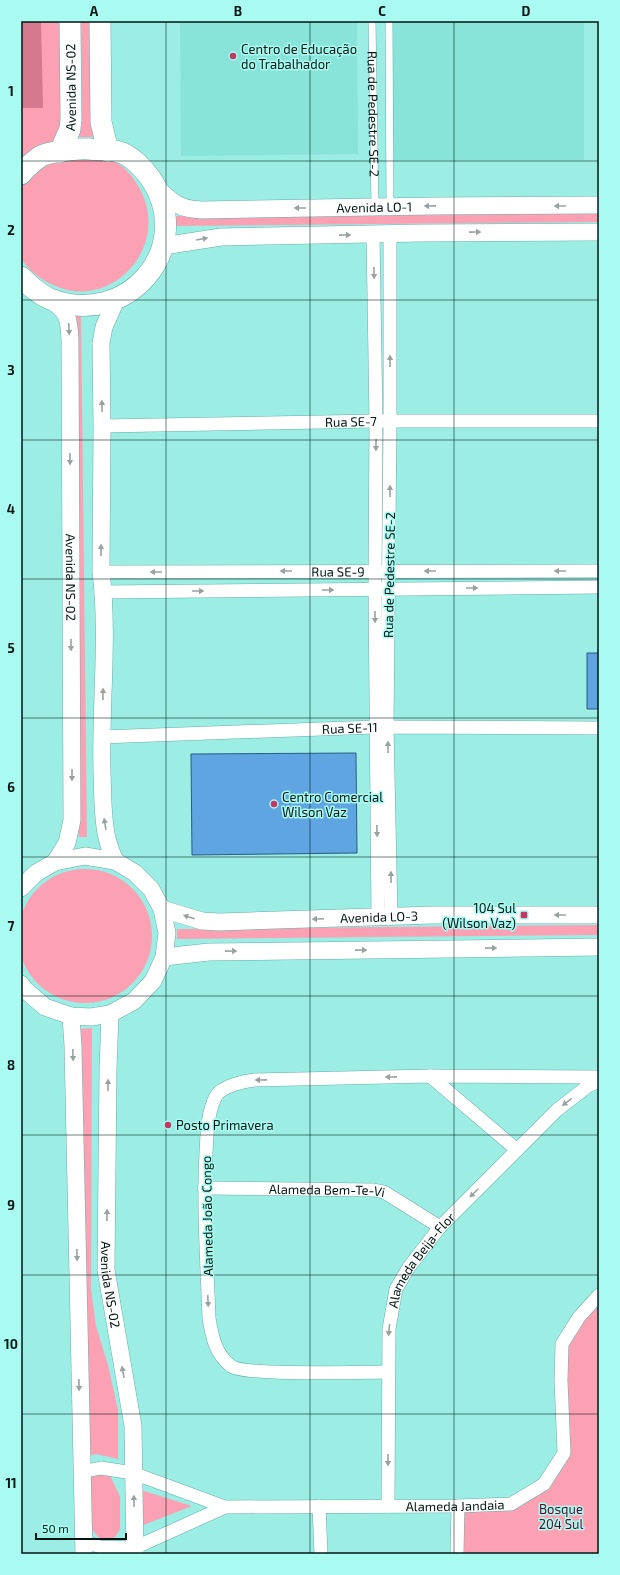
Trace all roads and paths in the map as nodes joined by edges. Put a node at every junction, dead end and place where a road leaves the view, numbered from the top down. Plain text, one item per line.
1 (70, 21) edge
2 (100, 21) edge
3 (372, 21) edge
4 (389, 21) edge
5 (108, 151) junction
6 (60, 152) junction
7 (21, 174) edge
8 (157, 188) junction
9 (599, 205) edge
10 (383, 207) junction
11 (599, 232) edge
12 (382, 234) junction
13 (163, 246) junction
14 (21, 277) edge
15 (49, 298) junction
16 (116, 300) junction
17 (376, 421) junction
18 (599, 421) edge
19 (390, 422) junction
20 (102, 426) junction
21 (375, 571) junction
22 (390, 571) junction
23 (599, 571) edge
24 (101, 572) junction
25 (599, 587) edge
26 (388, 589) junction
27 (375, 590) junction
28 (103, 592) junction
29 (381, 727) junction
30 (599, 728) edge
31 (101, 737) junction
32 (115, 861) junction
33 (55, 862) junction
34 (21, 888) edge
35 (162, 909) junction
36 (599, 915) edge
37 (385, 916) junction
38 (599, 947) edge
39 (164, 957) junction
40 (21, 984) edge
41 (110, 1014) junction
42 (71, 1016) junction
43 (430, 1076) junction
44 (599, 1077) edge
45 (599, 1081) edge
46 (517, 1150) junction
47 (204, 1188) junction
48 (440, 1228) junction
49 (599, 1295) edge
50 (388, 1372) junction
51 (81, 1472) junction
52 (133, 1474) junction
53 (319, 1506) junction
54 (388, 1506) junction
55 (458, 1506) junction
56 (225, 1507) junction
57 (84, 1547) edge
58 (135, 1551) edge
59 (321, 1554) edge
60 (457, 1554) edge

1 - 6 main road, Avenida NS-02
2 - 5 main road
3 - 10 lane, Rua de Pedestre SE-2
4 - 10 lane, Rua de Pedestre SE-2
5 - 6 main road
5 - 8 main road
6 - 7 main road
10 -> 8 street, Avenida LO-1
8 - 13 main road
9 -> 10 street, Avenida LO-1
12 -> 11 street, Avenida LO-1
13 -> 12 street, Avenida LO-1
12 -> 17 street, Rua de Pedestre SE-2
19 -> 12 street, Rua de Pedestre SE-2
13 - 16 main road
14 - 15 main road
15 - 16 main road
15 -> 33 street, Avenida NS-02
20 -> 16 street
17 - 19 street, Rua SE-7
17 - 20 street, Rua SE-7
17 -> 21 street, Rua de Pedestre SE-2
18 - 19 street, Rua SE-7
22 -> 19 street, Rua de Pedestre SE-2
24 -> 20 street
21 - 22 street, Rua SE-9
21 -> 24 street, Rua SE-9
21 - 27 street, Rua de Pedestre SE-2
23 -> 22 street, Rua SE-9
22 - 26 street, Rua de Pedestre SE-2
24 - 28 street
26 -> 25 street, Rua SE-9
26 - 27 street, Rua SE-9
26 - 29 street, Rua de Pedestre SE-2
28 -> 27 street, Rua SE-9
27 -> 29 street, Rua de Pedestre SE-2
31 -> 28 street
29 - 30 street, Rua SE-11
29 - 31 street, Rua SE-11
29 - 37 street, Rua de Pedestre SE-2
32 -> 31 street
32 - 33 street
32 - 35 street
33 - 34 street
37 -> 35 street, Avenida LO-3
35 - 39 street
36 -> 37 street, Avenida LO-3
39 -> 38 street
39 - 41 street
40 - 42 street
41 - 42 street
52 -> 41 street, Avenida NS-02
42 -> 51 street
43 - 44 street, Alameda João Congo
43 - 46 street
43 -> 47 street, Alameda João Congo
45 -> 46 street, Alameda Beija-Flor
46 -> 48 street, Alameda Beija-Flor
47 - 48 street, Alameda Bem-Te-Vi
47 -> 50 street, Alameda João Congo
48 -> 50 street, Alameda Beija-Flor
49 - 55 street, Alameda Jandaia
50 -> 54 street, Alameda Beija-Flor
51 - 52 street, Alameda Jandaia
51 - 57 street
52 - 56 street, Alameda Jandaia
58 -> 52 street, Avenida NS-02
53 - 54 street, Alameda Jandaia
53 - 56 street, Alameda Jandaia
53 - 59 street
54 - 55 street, Alameda Jandaia
55 - 60 street
56 - 58 street, Alameda Jandaia
57 - 58 street, Alameda Jandaia

